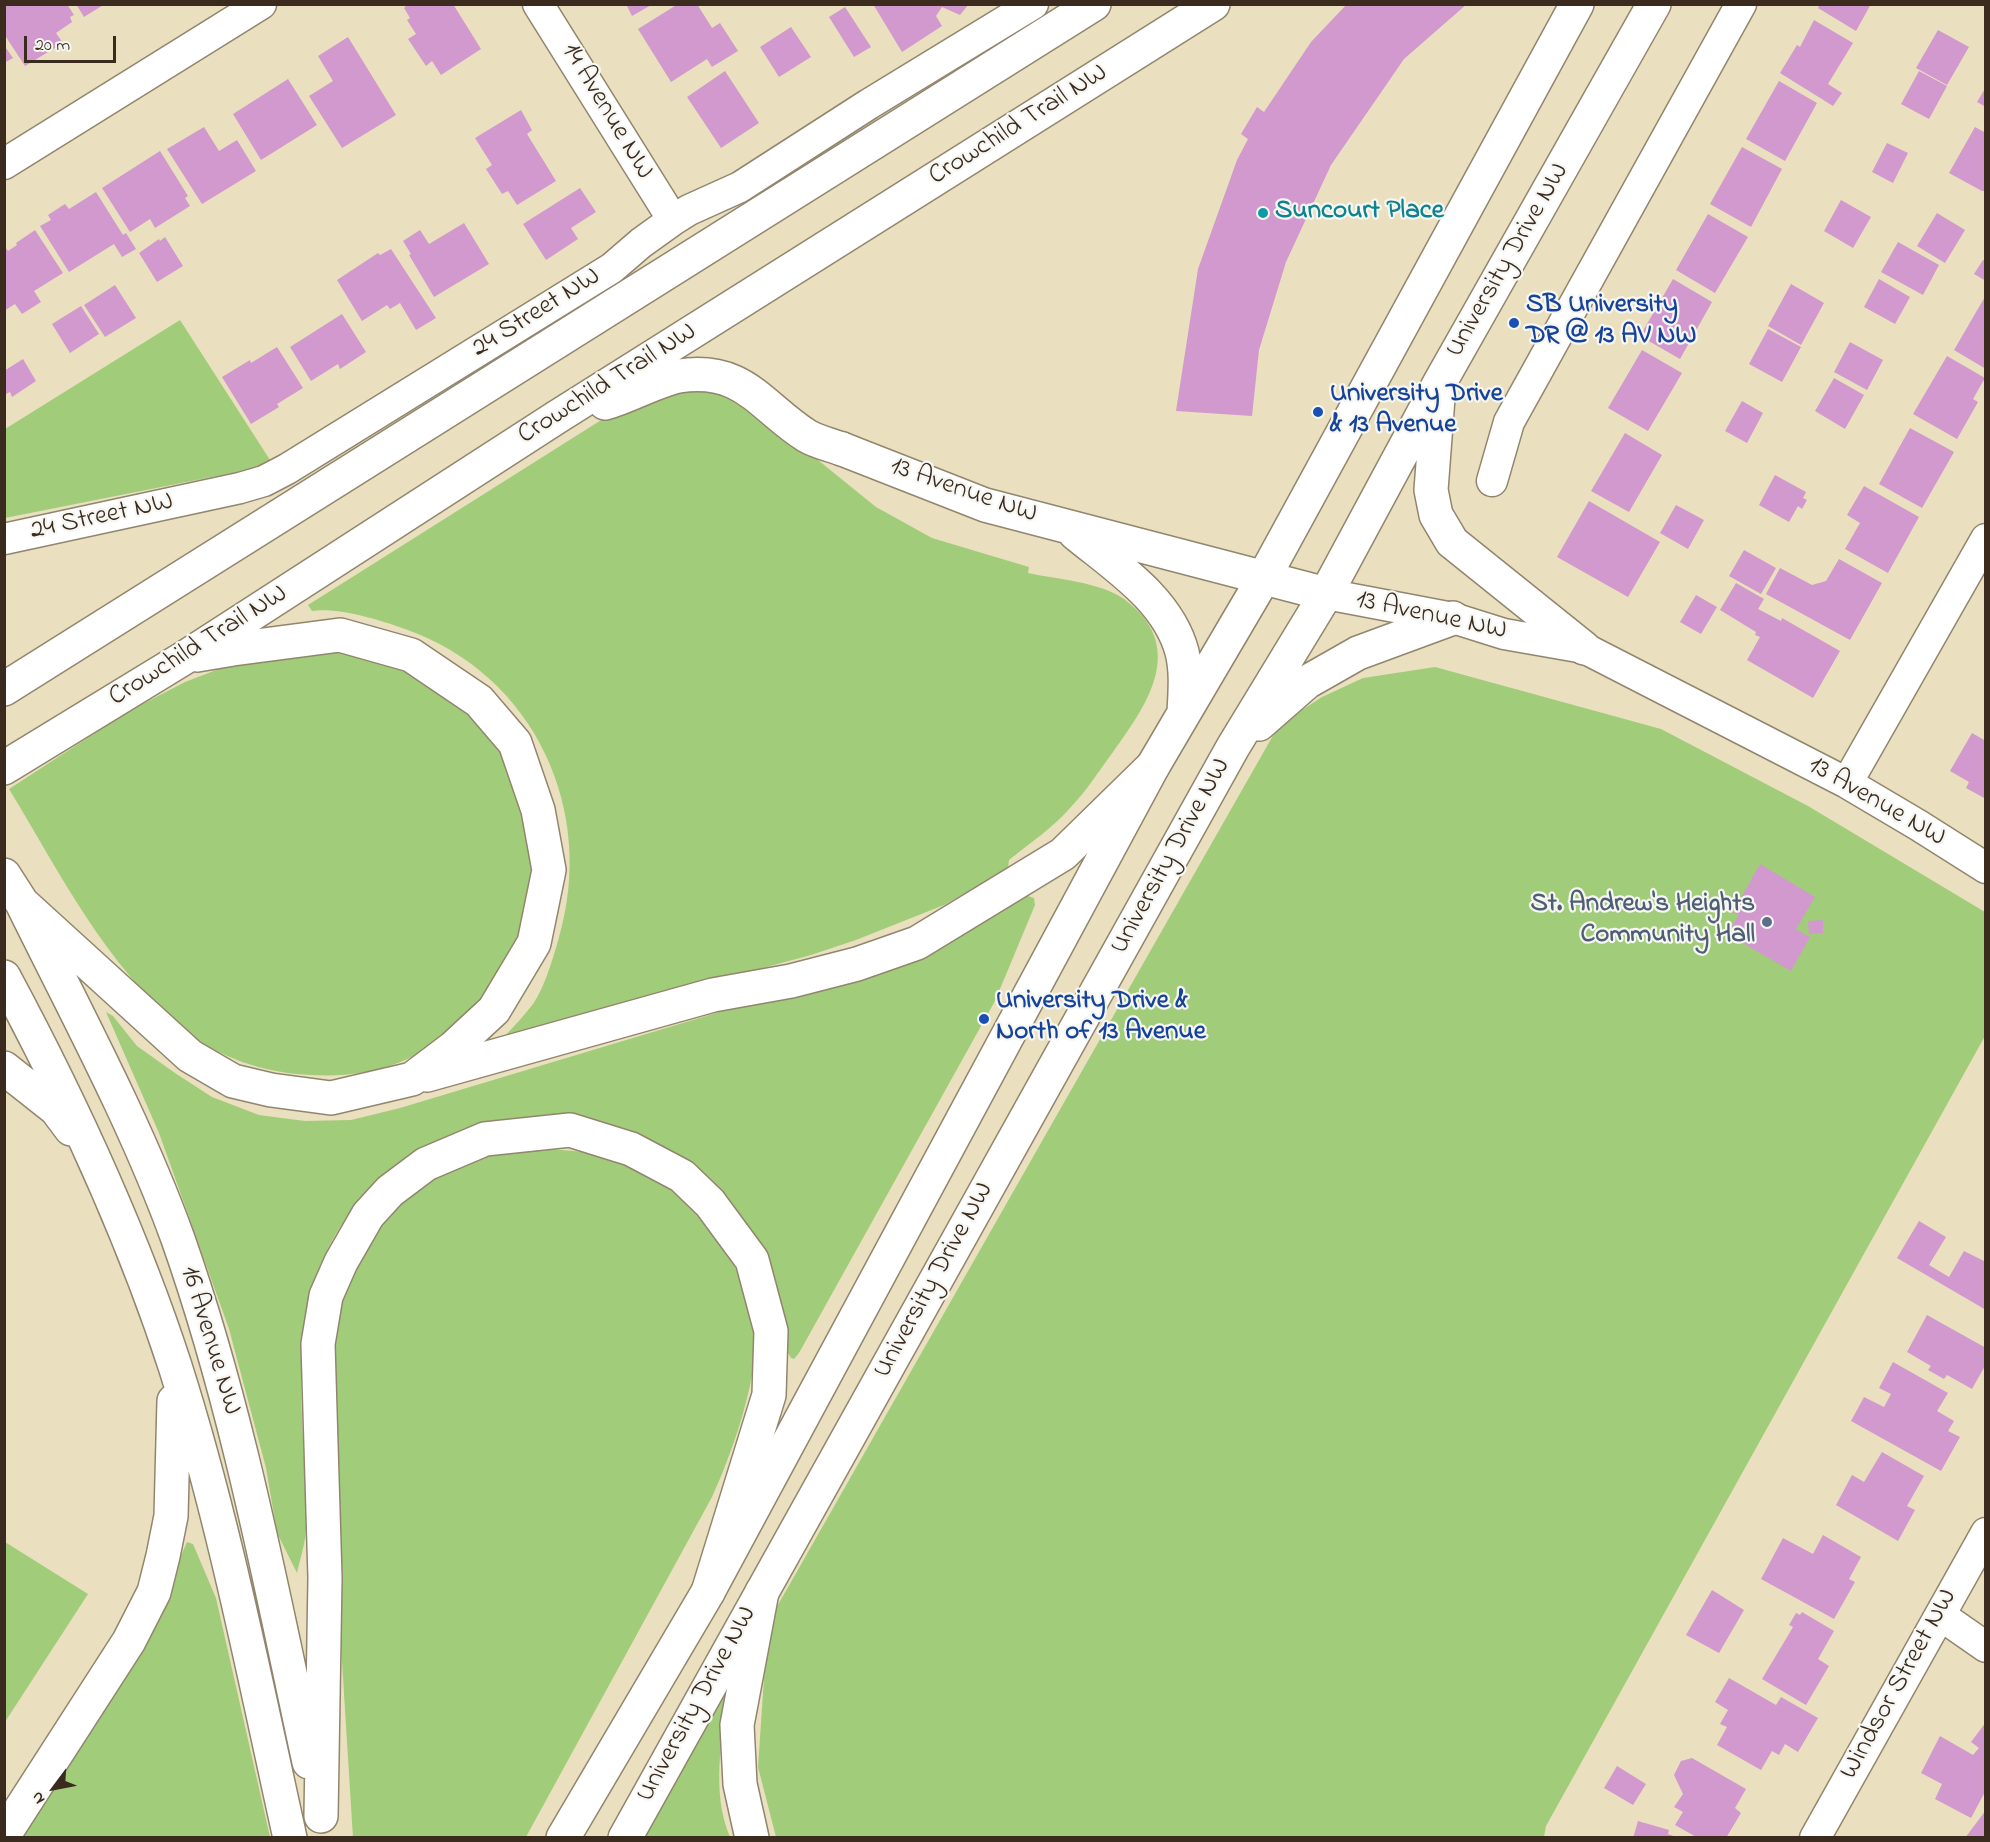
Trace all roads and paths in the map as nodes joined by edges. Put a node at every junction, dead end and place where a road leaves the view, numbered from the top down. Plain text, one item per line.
1 (261, 4) edge
2 (538, 4) edge
3 (1033, 4) edge
4 (1094, 4) edge
5 (1214, 4) edge
6 (1577, 4) edge
7 (1654, 4) edge
8 (1741, 4) edge
9 (4, 164) edge
10 (673, 220) junction
11 (1439, 384) junction
12 (557, 417) junction
13 (1492, 481) dead end
14 (1067, 526) junction
15 (4, 539) edge
16 (1986, 539) edge
17 (1263, 579) junction
18 (1326, 594) junction
19 (1453, 618) junction
20 (1584, 648) junction
21 (184, 658) junction
22 (4, 689) edge
23 (1183, 715) junction
24 (1233, 747) junction
25 (1153, 766) junction
26 (4, 768) edge
27 (1847, 783) junction
28 (1986, 868) edge
29 (4, 876) edge
30 (22, 903) junction
31 (4, 977) edge
32 (4, 1068) edge
33 (412, 1079) junction
34 (98, 1164) junction
35 (175, 1366) junction
36 (1986, 1533) edge
37 (708, 1592) junction
38 (762, 1592) junction
39 (1940, 1615) junction
40 (1986, 1647) edge
41 (323, 1827) edge
42 (4, 1834) edge
43 (290, 1838) edge
44 (563, 1838) edge
45 (625, 1838) edge
46 (752, 1838) edge
47 (1815, 1838) edge

1 - 9 street
2 - 10 street, 14 Avenue NW
3 - 10 street, 24 Street NW
4 - 22 main road
5 - 12 main road, Crowchild Trail NW
6 - 17 main road, University Drive NW
7 - 11 main road, University Drive NW
8 - 13 street
10 - 15 street, 24 Street NW
11 - 18 main road, University Drive NW
11 - 20 main road
12 - 14 main road, 13 Avenue NW
12 - 21 main road, Crowchild Trail NW
14 - 17 main road, 13 Avenue NW
14 - 23 main road
16 - 27 street
17 - 18 main road, 13 Avenue NW
17 - 23 main road, University Drive NW
18 - 19 street, 13 Avenue NW
18 - 24 main road, University Drive NW
19 - 20 street, 13 Avenue NW
19 - 24 main road
20 - 27 street, 13 Avenue NW
21 - 26 main road, Crowchild Trail NW
21 - 33 main road
23 - 25 main road, University Drive NW
24 - 38 main road, University Drive NW
25 - 33 main road
25 - 37 main road, University Drive NW
27 - 28 street, 13 Avenue NW
29 - 30 main road, 16 Avenue NW
30 - 33 main road
30 - 41 main road, 16 Avenue NW
31 - 34 main road, 16 Avenue NW
32 - 34 main road
34 - 35 main road, 16 Avenue NW
35 - 42 main road
35 - 43 main road, 16 Avenue NW
36 - 39 street, Windsor Street NW
37 - 41 main road
37 - 44 main road, University Drive NW
38 - 45 main road, University Drive NW
38 - 46 main road
39 - 40 street
39 - 47 street, Windsor Street NW

